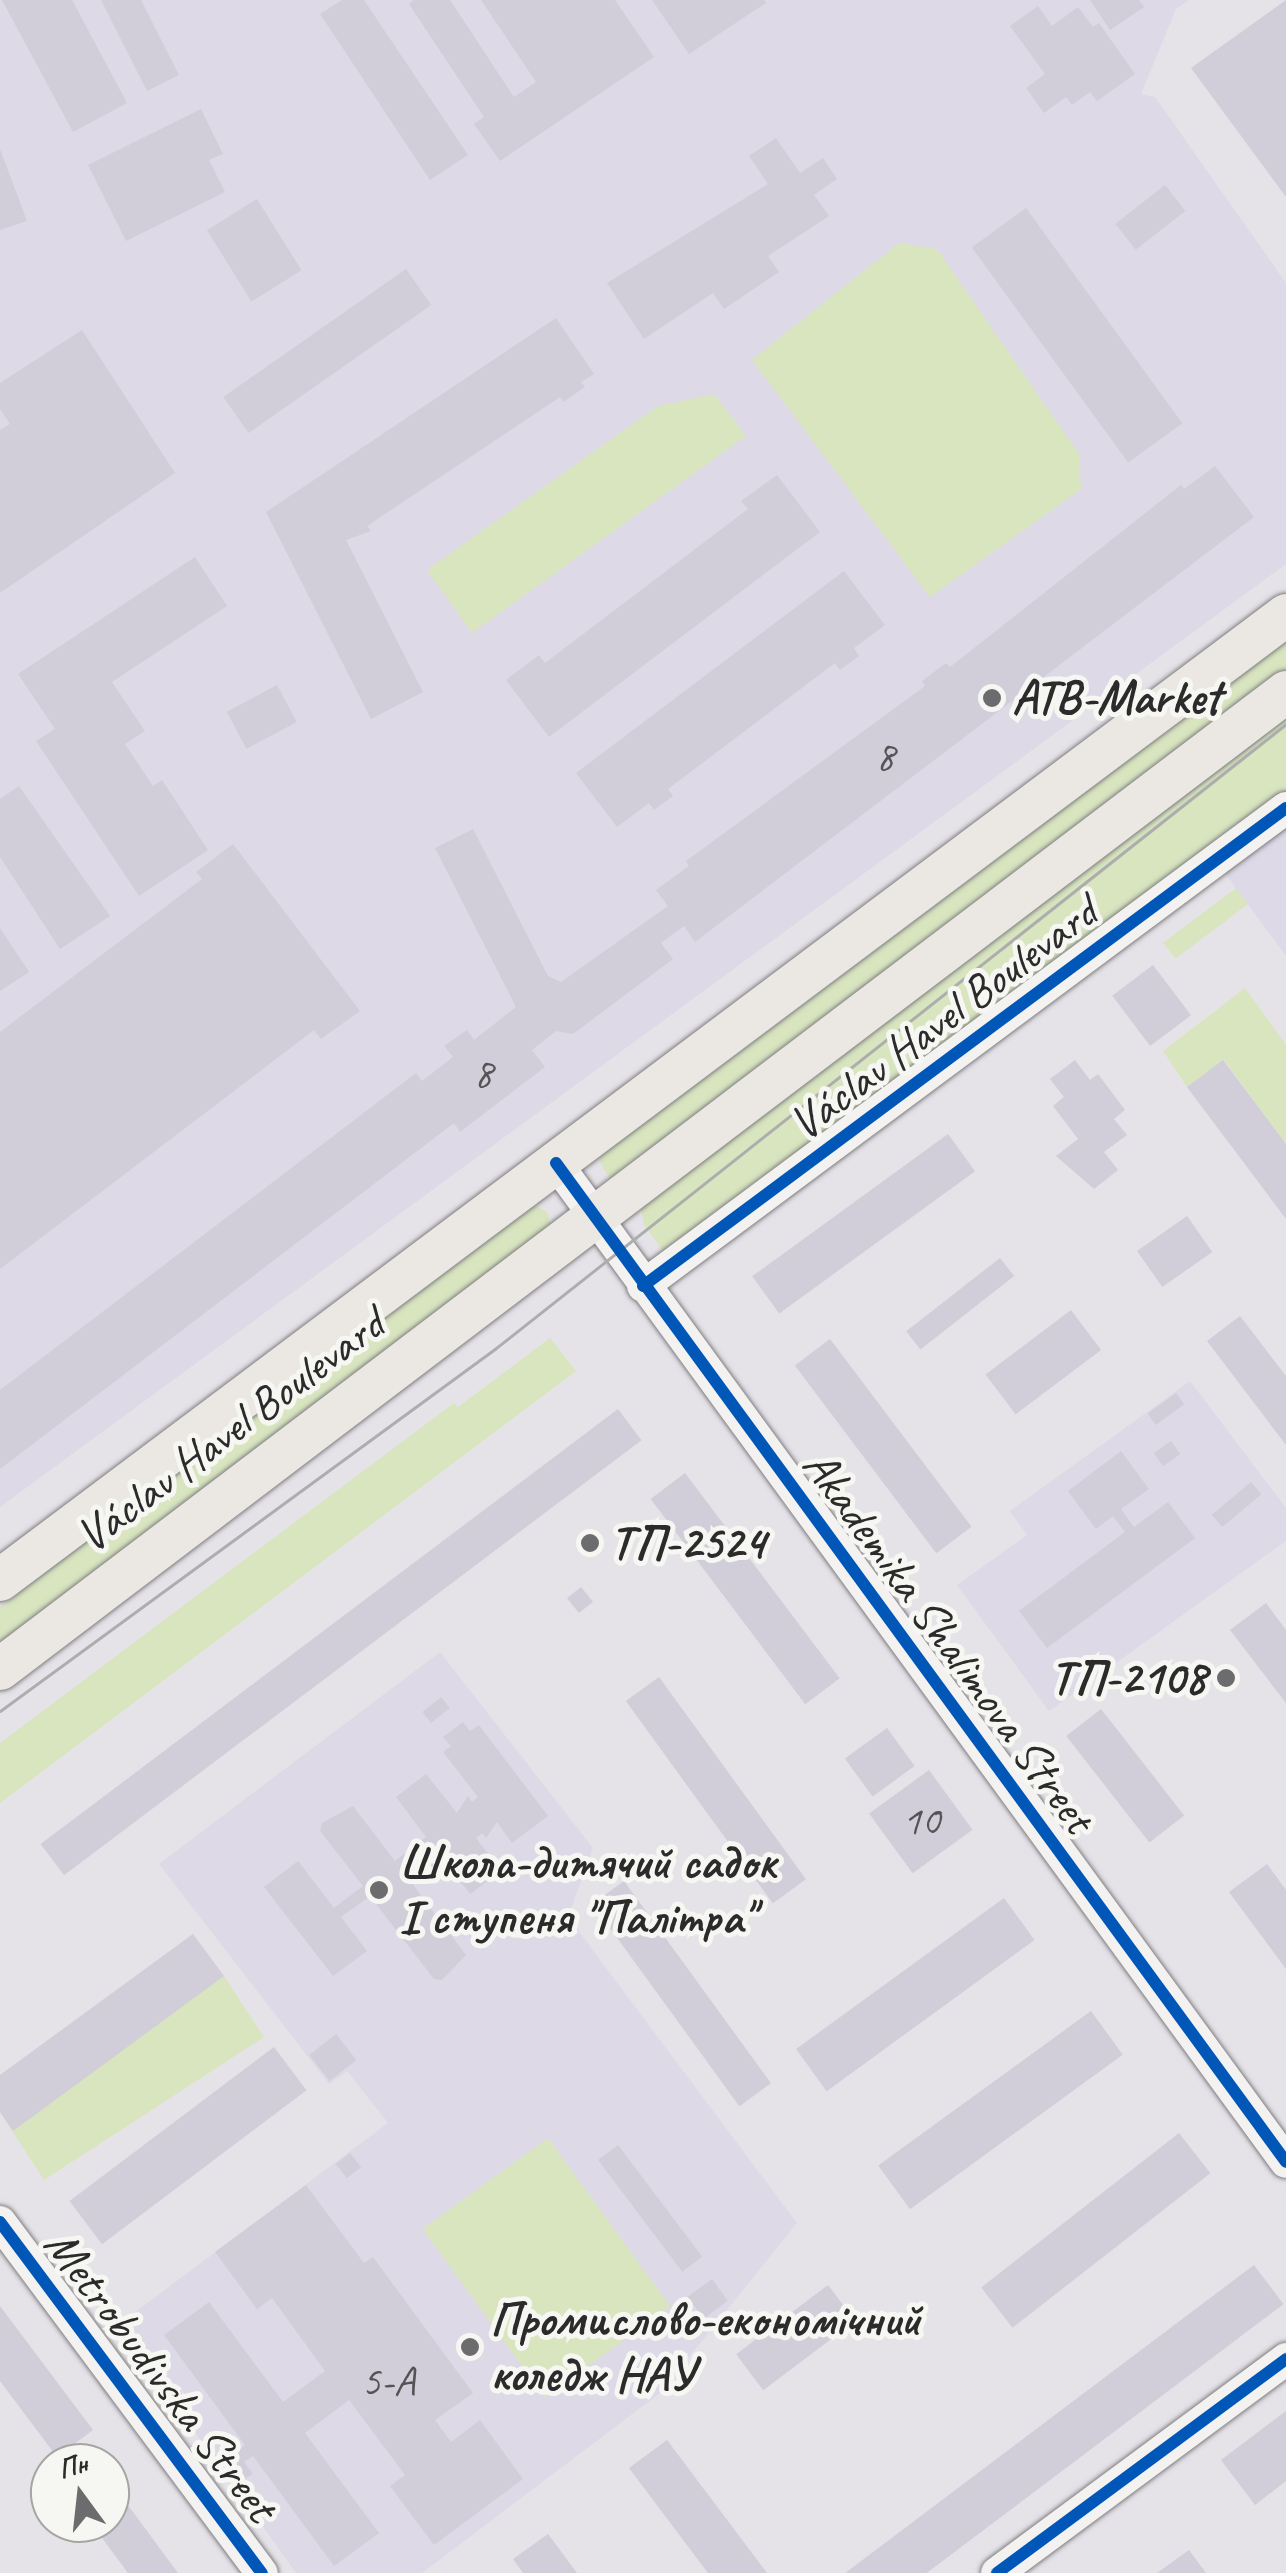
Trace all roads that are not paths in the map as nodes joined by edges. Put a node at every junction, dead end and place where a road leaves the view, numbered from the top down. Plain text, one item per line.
1 (1286, 614) edge
2 (1286, 692) edge
3 (1286, 808) edge
4 (556, 1163) junction
5 (595, 1219) junction
6 (643, 1286) junction
7 (0, 1580) edge
8 (0, 1669) edge
9 (1286, 2162) edge
10 (0, 2222) edge
11 (1286, 2359) edge
12 (262, 2573) edge
13 (998, 2573) edge

1 - 4 main road, Václav Havel Boulevard
2 - 5 main road, Václav Havel Boulevard
3 - 6 street, Václav Havel Boulevard
4 - 5 street, Akademika Shalimova Street
4 - 7 main road, Václav Havel Boulevard
5 - 6 street, Akademika Shalimova Street
5 - 8 main road, Václav Havel Boulevard
6 - 9 street, Akademika Shalimova Street
10 - 12 street, Metrobudivska Street
11 - 13 street

